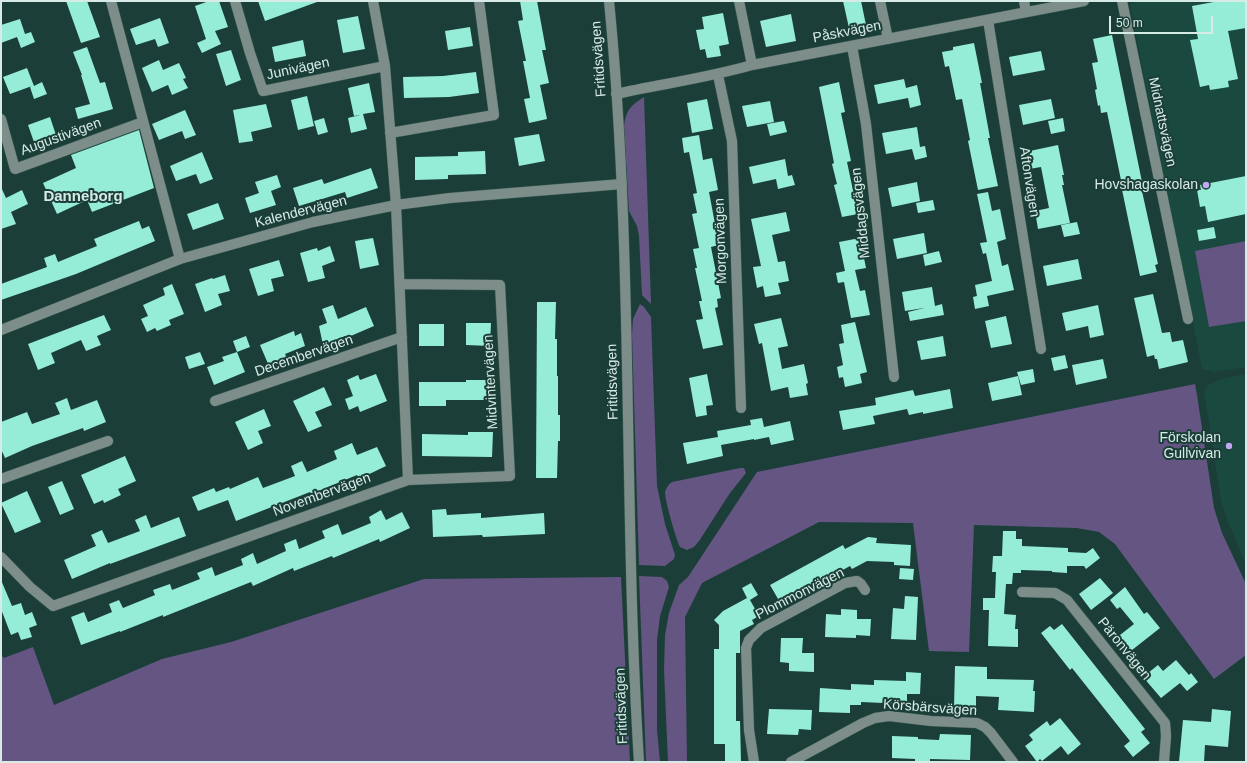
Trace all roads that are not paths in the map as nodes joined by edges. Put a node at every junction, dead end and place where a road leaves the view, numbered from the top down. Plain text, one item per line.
1 (111, 1) edge
2 (235, 1) edge
3 (373, 1) edge
4 (479, 1) edge
5 (609, 1) edge
6 (739, 1) edge
7 (880, 1) edge
8 (1024, 1) edge
9 (1084, 1) edge
10 (1122, 1) edge
11 (1026, 12) junction
12 (988, 20) junction
13 (888, 39) junction
14 (852, 46) junction
15 (752, 65) junction
16 (385, 66) junction
17 (718, 75) junction
18 (616, 94) junction
19 (1, 119) edge
20 (143, 122) junction
21 (390, 133) junction
22 (622, 184) junction
23 (396, 205) junction
24 (180, 259) junction
25 (400, 284) junction
26 (1188, 318) dead end
27 (1, 330) edge
28 (402, 337) junction
29 (1041, 349) dead end
30 (894, 377) dead end
31 (215, 402) dead end
32 (741, 408) dead end
33 (108, 441) dead end
34 (1, 479) edge
35 (408, 480) junction
36 (1, 558) edge
37 (865, 590) dead end
38 (1022, 592) dead end
39 (639, 762) edge
40 (754, 762) edge
41 (791, 762) edge
42 (1013, 762) edge
43 (1164, 762) edge

1 - 20 street
2 - 16 street, Junivägen
3 - 16 street
4 - 21 street
5 - 18 street, Fritidsvägen
6 - 15 street
7 - 13 street
8 - 11 street
9 - 11 street, Påskvägen
10 - 26 street, Midnattsvägen
11 - 12 street, Påskvägen
12 - 13 street, Påskvägen
12 - 29 street, Aftonvägen
13 - 14 street, Påskvägen
14 - 15 street, Påskvägen
14 - 30 street, Middagsvägen
15 - 17 street, Påskvägen
16 - 21 street
17 - 18 street, Påskvägen
17 - 32 street, Morgonvägen
18 - 22 street, Fritidsvägen
19 - 20 street, Augustivägen
20 - 24 street
21 - 23 street
22 - 23 street, Kalendervägen
22 - 39 street, Fritidsvägen
23 - 24 street, Kalendervägen
23 - 25 street
24 - 27 street, Kalendervägen
25 - 28 street
25 - 35 street, Midvintervägen
28 - 31 street, Decembervägen
28 - 35 street
33 - 34 street
35 - 36 street, Novembervägen
37 - 40 street, Plommonvägen
38 - 43 street, Päronvägen
41 - 42 street, Körsbärsvägen

